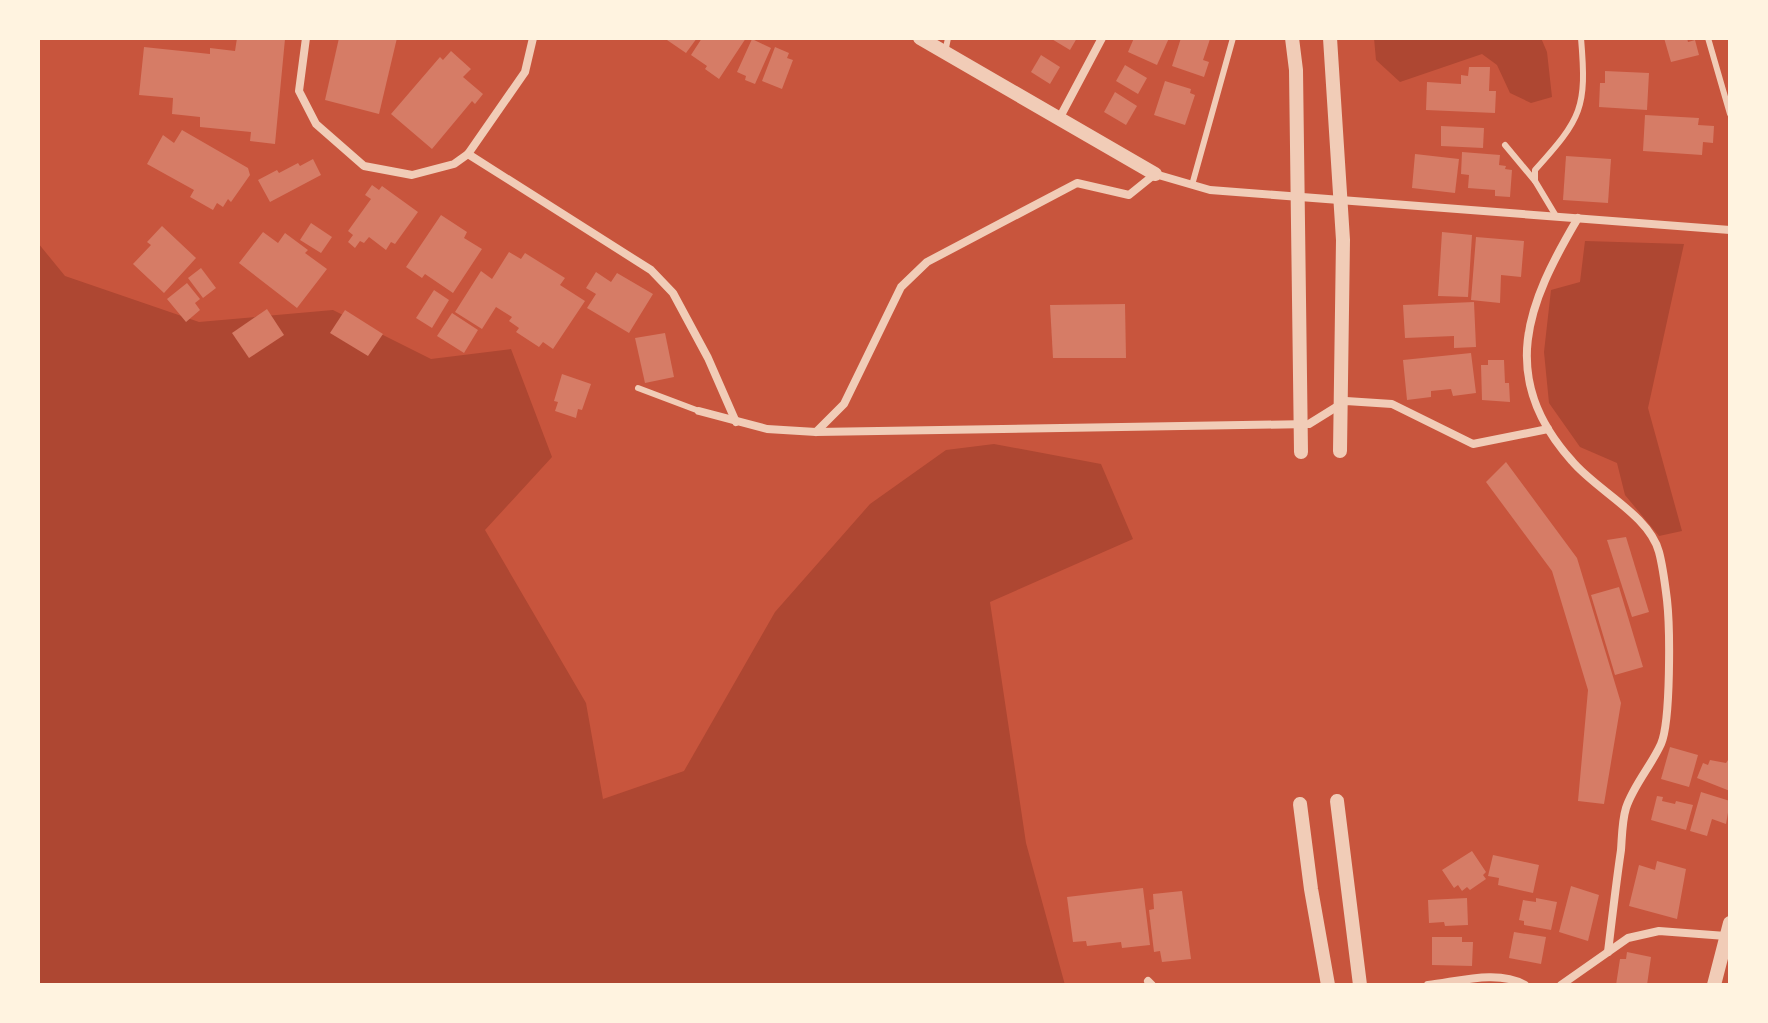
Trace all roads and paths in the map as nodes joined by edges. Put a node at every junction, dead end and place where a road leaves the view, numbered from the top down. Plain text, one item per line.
1 (306, 38) edge
2 (533, 38) edge
3 (920, 38) edge
4 (1102, 38) edge
5 (1233, 38) edge
6 (1292, 38) edge
7 (1330, 38) edge
8 (1581, 38) edge
9 (1708, 38) edge
10 (947, 46) edge
11 (1730, 114) edge
12 (1059, 119) junction
13 (1505, 145) dead end
14 (468, 154) junction
15 (1155, 174) junction
16 (1535, 181) junction
17 (1192, 185) junction
18 (1556, 216) junction
19 (1578, 218) junction
20 (1730, 230) edge
21 (638, 388) dead end
22 (699, 411) joint
23 (736, 422) junction
24 (1548, 429) junction
25 (816, 432) junction
26 (1340, 451) dead end
27 (1301, 452) dead end
28 (1337, 801) dead end
29 (1300, 804) dead end
30 (1728, 930) edge
31 (1608, 952) junction
32 (1328, 985) edge
33 (1360, 985) edge
34 (1428, 985) edge
35 (1525, 985) edge
36 (1561, 985) edge
37 (1714, 985) edge

1 - 14 street
2 - 14 street
3 - 10 street
4 - 12 street
5 - 17 lane
6 - 27 street
7 - 26 street
8 - 16 lane
9 - 11 lane
10 - 12 street
12 - 15 street
13 - 16 lane
14 - 23 street
15 - 17 street
15 - 25 street
16 - 18 lane
17 - 18 street
18 - 19 street
19 - 20 street
19 - 24 street
21 - 22 lane
22 - 23 street
23 - 25 street
24 - 25 street
24 - 31 street
28 - 33 street
29 - 32 street
30 - 31 street
30 - 37 street
31 - 36 street
34 - 35 street

